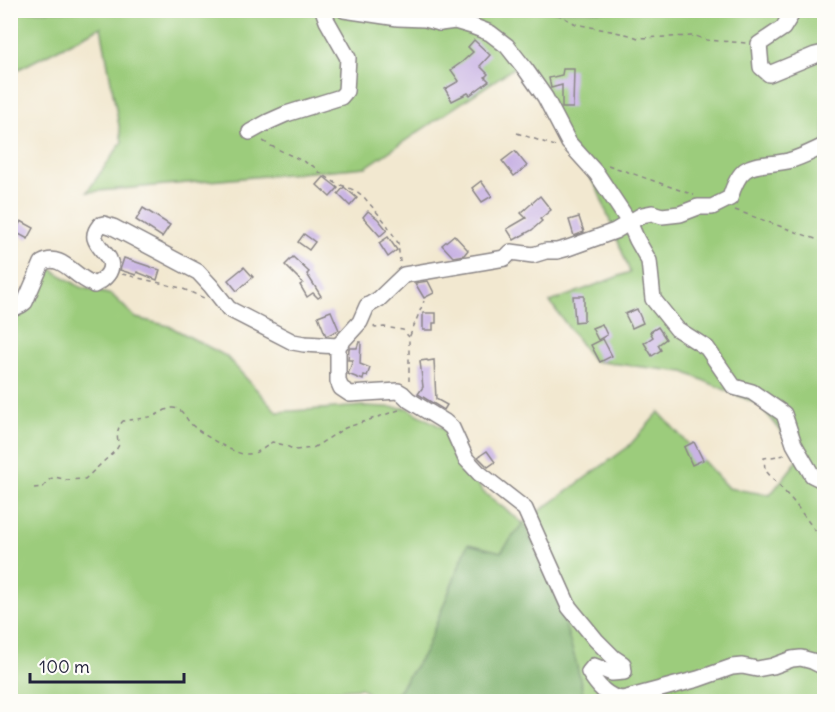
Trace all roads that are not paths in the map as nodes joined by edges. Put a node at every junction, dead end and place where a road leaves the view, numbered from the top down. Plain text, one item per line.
1 (323, 10) edge
2 (344, 10) edge
3 (794, 10) edge
4 (445, 17) edge
5 (825, 53) edge
6 (250, 132) road end
7 (825, 146) edge
8 (629, 222) junction
9 (10, 310) edge
10 (338, 346) junction
11 (825, 480) edge
12 (825, 667) edge
13 (594, 680) junction
14 (599, 702) edge

1 - 6 street
2 - 4 street
3 - 5 street
4 - 8 street
7 - 8 street
8 - 10 street
8 - 11 street
9 - 10 street
10 - 13 street
12 - 13 street
13 - 14 street

